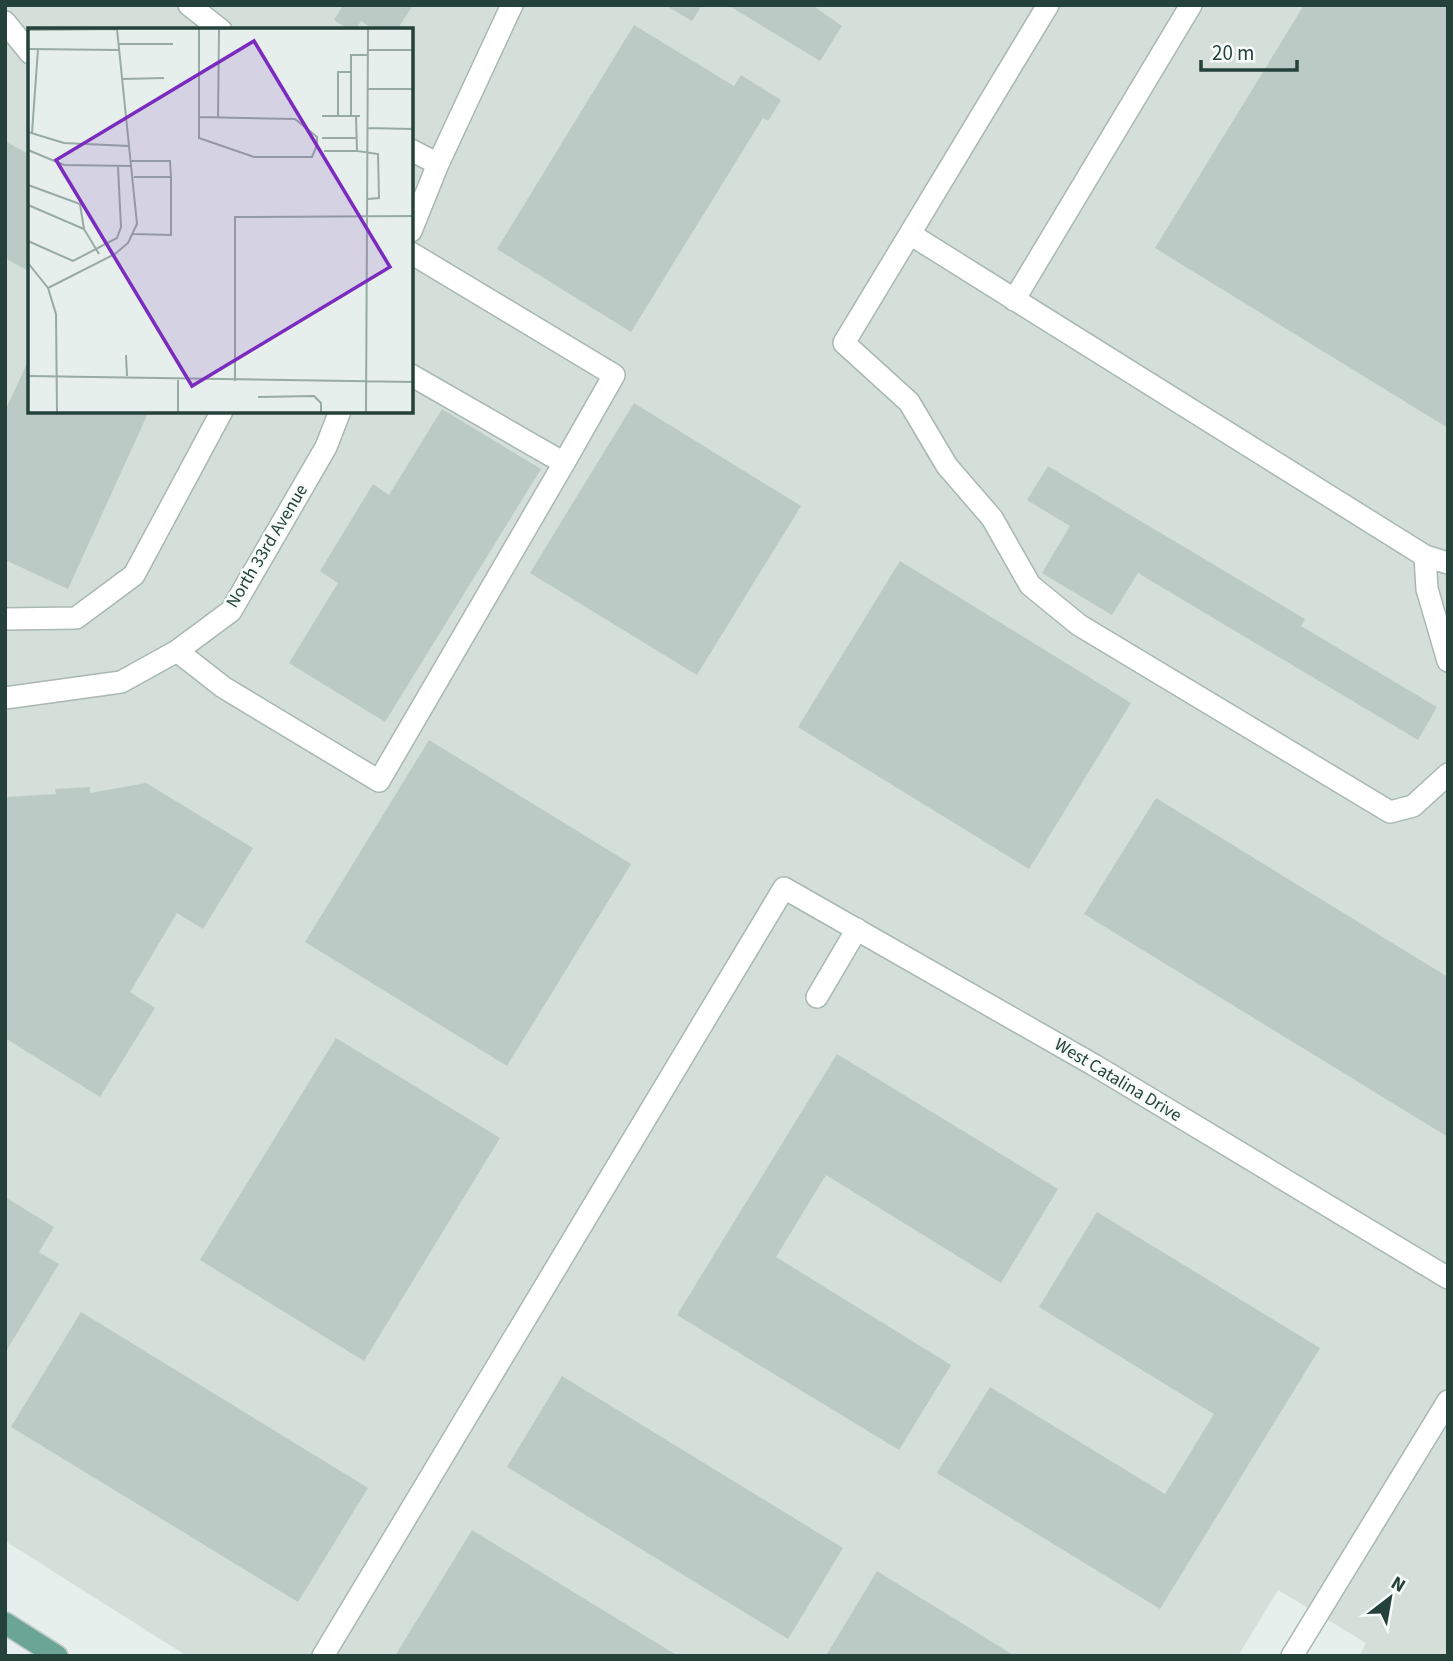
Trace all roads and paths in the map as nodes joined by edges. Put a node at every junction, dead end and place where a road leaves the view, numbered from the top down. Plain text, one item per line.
1 (189, 5) edge
2 (512, 5) edge
3 (1048, 5) edge
4 (1191, 5) edge
5 (5, 22) edge
6 (218, 28) edge
7 (28, 51) edge
8 (413, 150) edge
9 (438, 164) junction
10 (413, 226) edge
11 (909, 234) junction
12 (413, 254) edge
13 (1014, 299) junction
14 (413, 376) edge
15 (221, 413) edge
16 (339, 413) edge
17 (564, 463) junction
18 (1425, 556) junction
19 (1448, 563) edge
20 (5, 619) edge
21 (177, 651) junction
22 (1448, 661) edge
23 (5, 698) edge
24 (1448, 774) edge
25 (857, 929) junction
26 (817, 997) dead end
27 (1448, 1278) edge
28 (1448, 1401) edge
29 (5, 1623) edge
30 (57, 1656) edge
31 (323, 1656) edge
32 (1292, 1656) edge

1 - 6 street
2 - 9 street
3 - 11 street
4 - 13 street
5 - 7 street
8 - 9 street
9 - 10 street
11 - 13 street
11 - 24 street
12 - 17 street
13 - 18 street
14 - 17 street
15 - 20 street
16 - 21 street, North 33rd Avenue
17 - 21 street
18 - 19 street
18 - 22 street
21 - 23 street, North 33rd Avenue
25 - 26 street
25 - 27 street, West Catalina Drive
25 - 31 street, West Catalina Drive
28 - 32 street
29 - 30 main road

